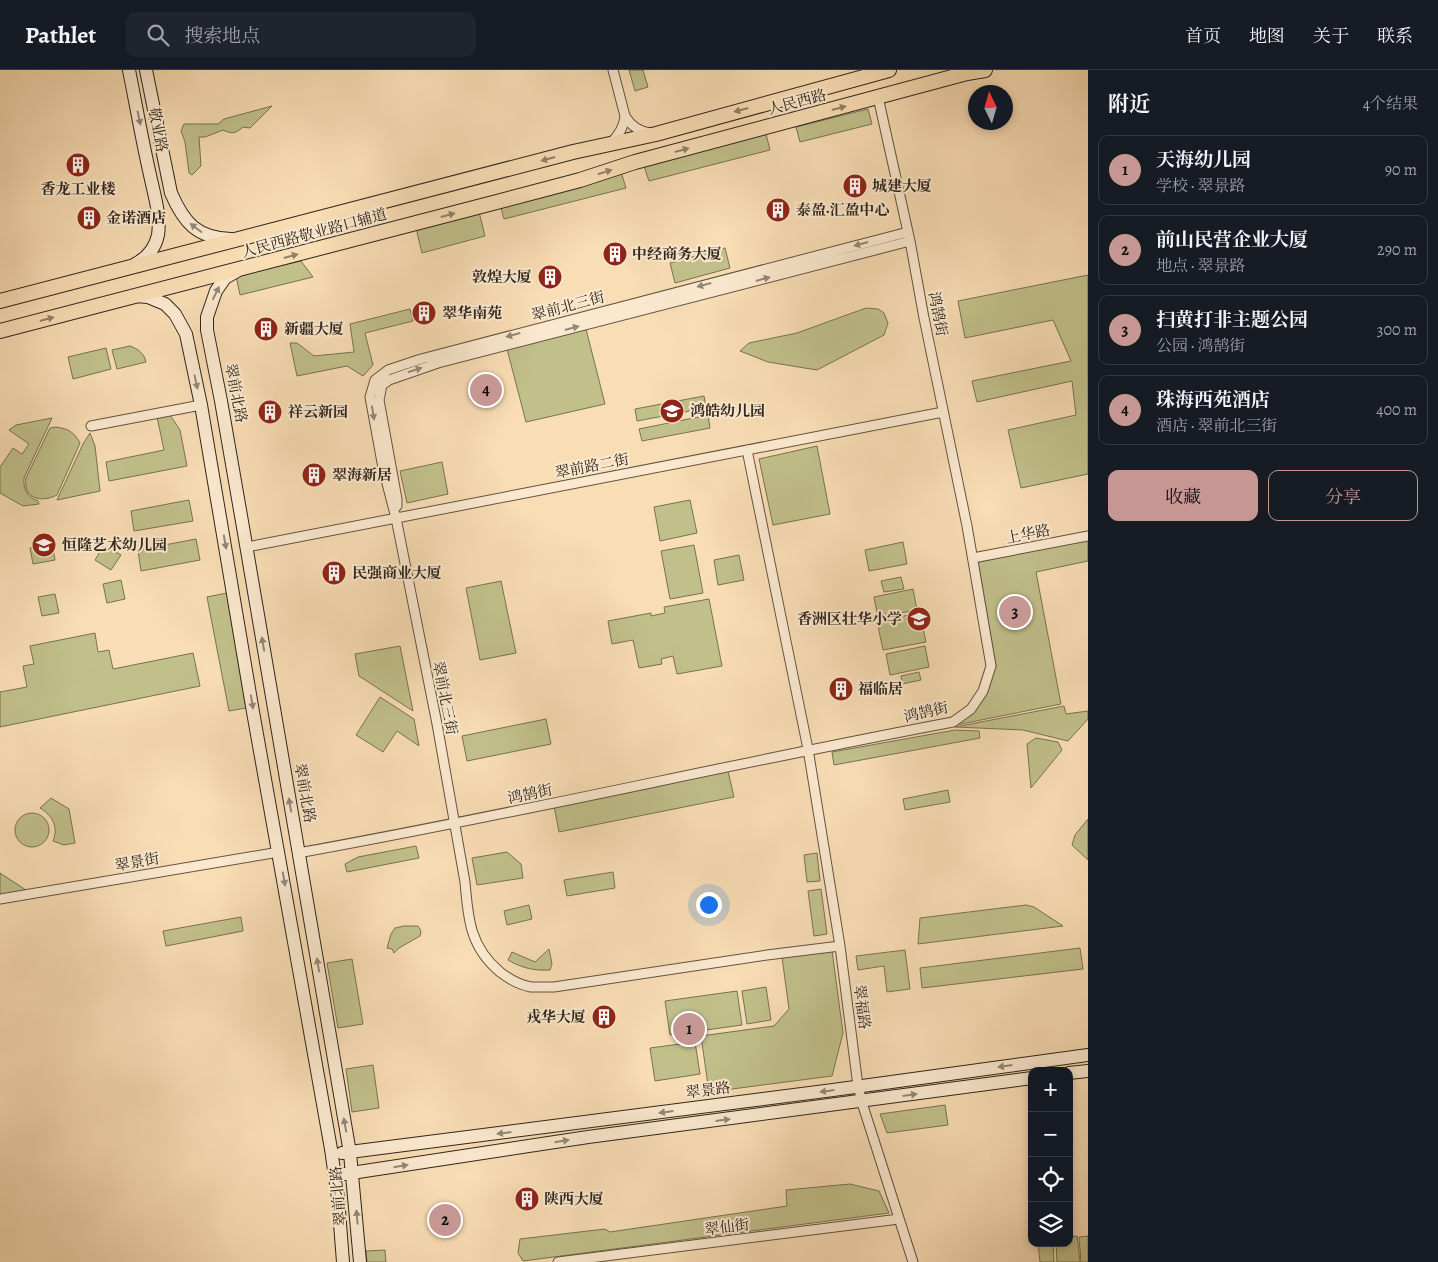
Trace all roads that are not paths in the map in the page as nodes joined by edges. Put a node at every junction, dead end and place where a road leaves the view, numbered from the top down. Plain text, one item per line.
1 (129, 70) edge
2 (146, 70) edge
3 (613, 70) edge
4 (889, 70) edge
5 (985, 70) edge
6 (878, 97) junction
7 (625, 116) junction
8 (656, 134) junction
9 (629, 140) joint
10 (610, 144) junction
11 (635, 162) joint
12 (909, 236) junction
13 (237, 239) junction
14 (131, 266) junction
15 (244, 268) junction
16 (135, 296) junction
17 (0, 301) edge
18 (0, 331) edge
19 (201, 405) junction
20 (943, 412) junction
21 (91, 426) dead end
22 (747, 450) junction
23 (396, 518) junction
24 (1088, 536) edge
25 (247, 547) junction
26 (973, 558) junction
27 (808, 749) junction
28 (455, 824) junction
29 (279, 852) junction
30 (298, 854) junction
31 (0, 899) edge
32 (840, 946) junction
33 (1088, 1055) edge
34 (1088, 1071) edge
35 (1073, 1073) edge
36 (1028, 1079) edge
37 (858, 1086) junction
38 (862, 1102) junction
39 (350, 1153) junction
40 (332, 1154) junction
41 (353, 1173) junction
42 (335, 1176) junction
43 (899, 1220) junction
44 (343, 1262) edge
45 (360, 1262) edge
46 (558, 1262) edge
47 (913, 1262) edge

1 -> 14 main road, 敬业路
13 -> 2 main road, 敬业路
3 - 7 street
4 -> 8 main road, 人民西路
5 - 6 main road, 人民西路
11 -> 6 main road, 人民西路
6 - 12 street, 鸿鹄街
7 - 8 street
7 - 10 street
8 - 9 main road, 人民西路
9 - 10 main road, 人民西路敬业路口辅道
10 -> 13 main road, 人民西路敬业路口辅道
15 -> 11 main road, 人民西路敬业路口辅道
12 - 20 street, 鸿鹄街
12 - 23 street, 翠前北三街
13 - 14 main road, 人民西路敬业路口辅道
14 - 17 main road, 人民西路敬业路口辅道
15 - 16 main road, 人民西路敬业路口辅道
25 -> 15 main road, 翠前北路
18 -> 16 main road, 人民西路敬业路口辅道
16 -> 19 main road, 翠前北路
19 - 21 street
19 -> 29 main road, 翠前北路
20 - 22 street, 翠前路二街
20 - 26 street, 鸿鹄街
22 - 23 street, 翠前路二街
22 - 27 street, 翠福路
23 - 25 street, 翠前路二街
23 - 28 street, 翠前北三街
24 - 26 street, 上华路
30 -> 25 main road, 翠前北路
26 - 27 street, 鸿鹄街
27 - 28 street, 鸿鹄街
27 - 32 street, 翠福路
28 - 30 street, 鸿鹄街
28 - 32 street, 翠前北三街
29 - 31 street, 翠景街
29 -> 40 main road, 翠前北路
39 -> 30 main road, 翠前北路
32 - 37 street, 翠福路
33 -> 37 main road, 翠景路
34 - 35 main road
38 -> 36 main road, 翠景路
37 - 38 street, 翠福路
37 -> 39 main road, 翠景路
41 -> 38 main road, 翠景路
38 - 43 street, 翠福路
39 - 40 main road, 翠景路
39 - 41 main road, 翠前北路
40 - 42 main road, 翠前北路
41 - 42 main road, 翠景路
45 -> 41 main road, 翠前北路
42 - 44 main road, 翠前北路
43 - 46 street, 翠仙街
43 - 47 street, 翠福路

